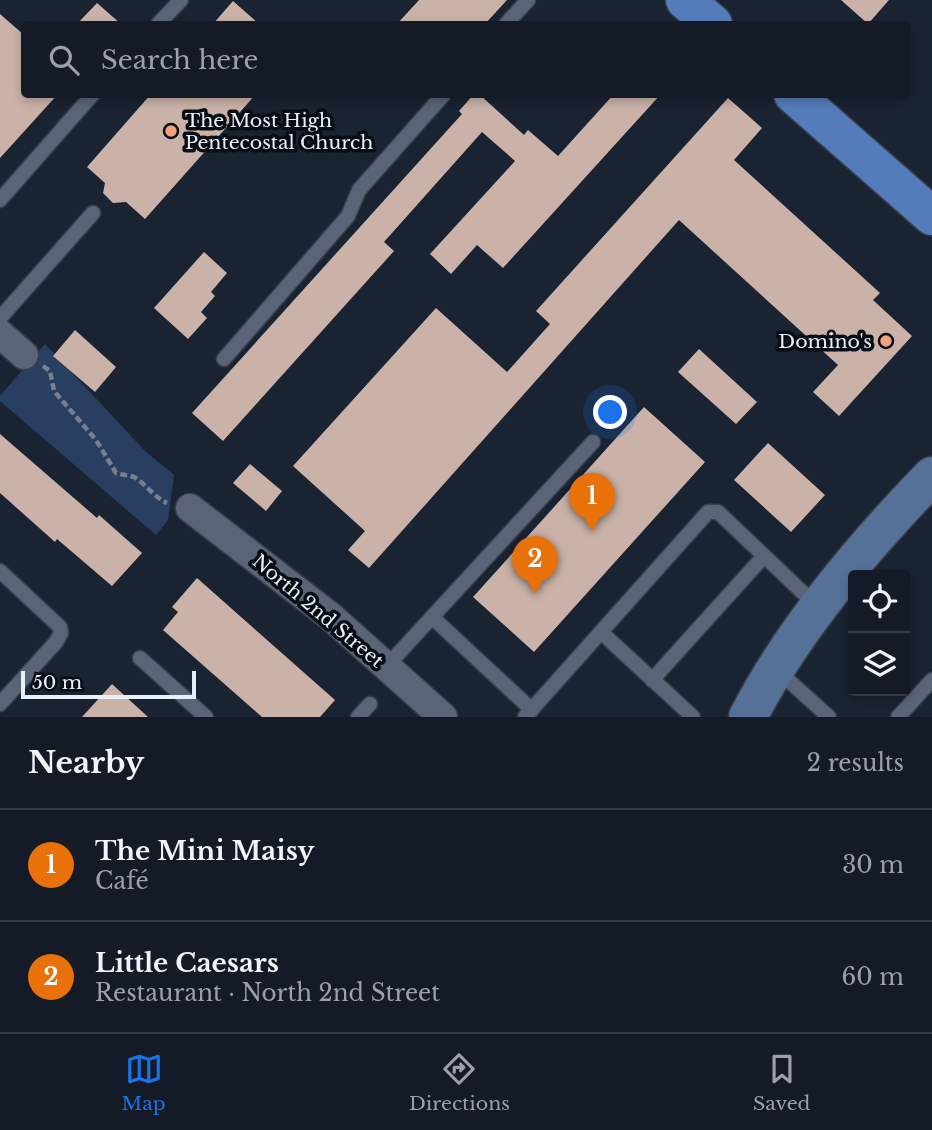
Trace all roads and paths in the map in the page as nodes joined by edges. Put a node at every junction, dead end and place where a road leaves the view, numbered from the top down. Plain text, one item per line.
1 (181, 0) edge
2 (528, 0) edge
3 (685, 0) edge
4 (161, 21) edge
5 (509, 21) edge
6 (710, 21) edge
7 (89, 98) edge
8 (440, 98) edge
9 (798, 98) edge
10 (0, 200) edge
11 (93, 213) dead end
12 (932, 216) edge
13 (0, 318) edge
14 (0, 334) edge
15 (24, 355) joint
16 (224, 359) dead end
17 (593, 442) dead end
18 (932, 476) edge
19 (190, 508) joint
20 (764, 556) junction
21 (0, 571) edge
22 (818, 607) junction
23 (432, 617) junction
24 (601, 632) junction
25 (140, 659) dead end
26 (386, 667) junction
27 (776, 670) junction
28 (652, 680) junction
29 (930, 685) edge
30 (0, 704) edge
31 (370, 704) dead end
32 (529, 713) edge
33 (206, 717) edge
34 (358, 717) edge
35 (443, 717) edge
36 (694, 717) edge
37 (748, 717) edge
38 (829, 717) edge
39 (898, 717) edge

1 - 4 lane
2 - 5 lane
3 - 6 main road
7 - 10 lane
8 - 16 lane
9 - 12 main road
11 - 13 lane
14 - 15 street
15 - 19 path
17 - 23 lane
18 - 22 main road
19 - 26 street, North 2nd Street
20 - 22 lane
20 - 24 lane
20 - 28 lane
21 - 30 lane
22 - 27 main road
23 - 26 lane
23 - 32 lane
24 - 28 lane
24 - 32 lane
25 - 33 lane
26 - 35 street, North 2nd Street
27 - 37 main road
27 - 38 lane
28 - 36 lane
29 - 39 lane
31 - 34 lane

